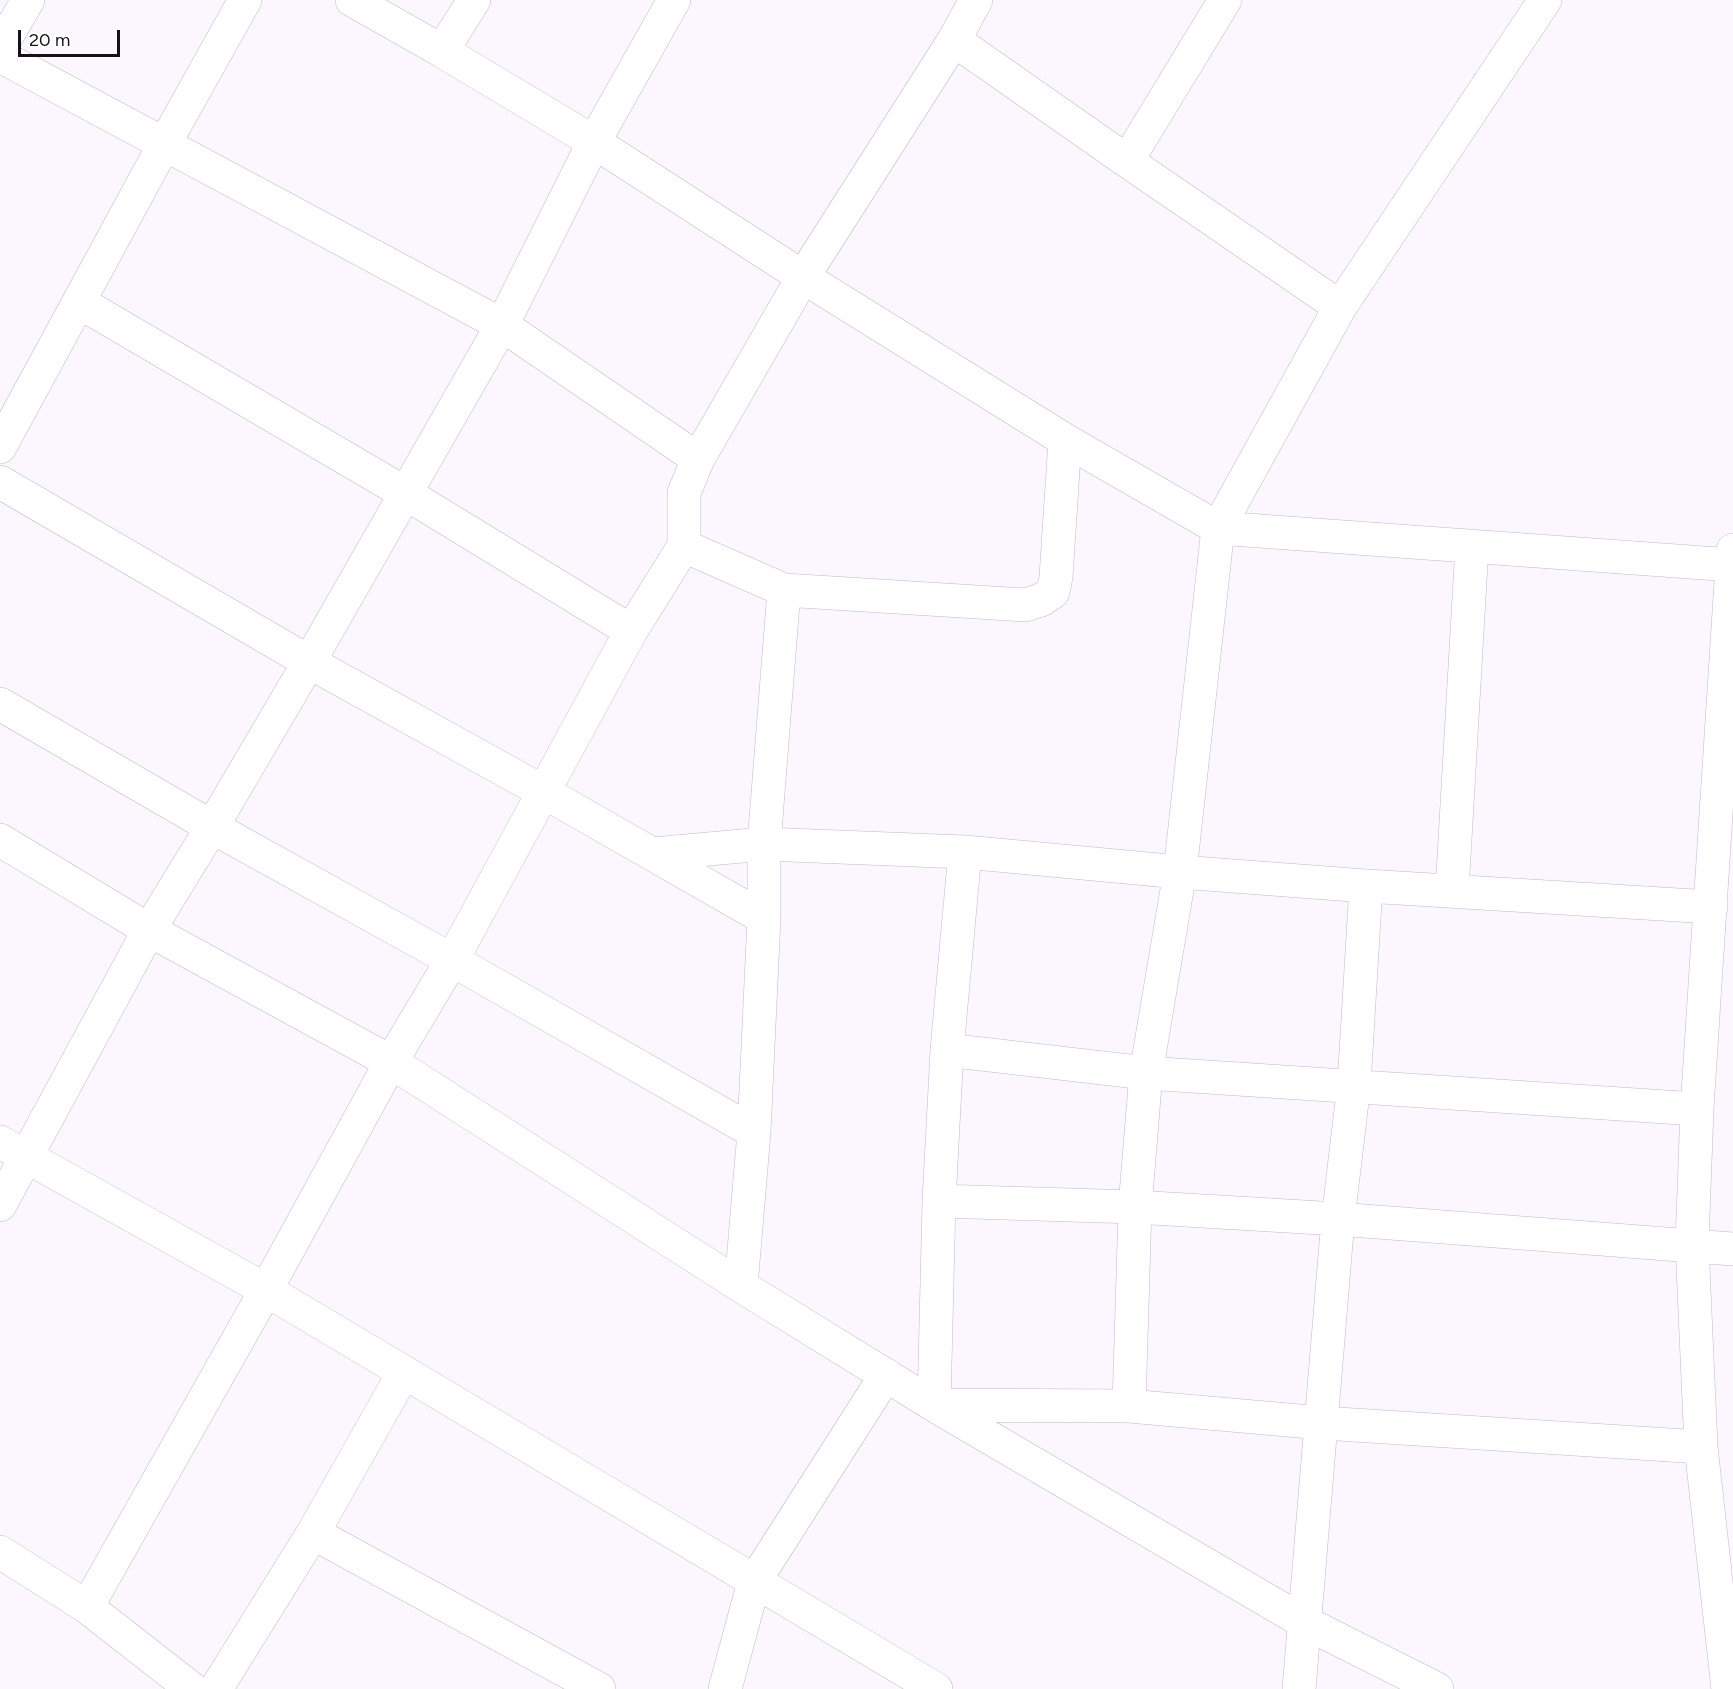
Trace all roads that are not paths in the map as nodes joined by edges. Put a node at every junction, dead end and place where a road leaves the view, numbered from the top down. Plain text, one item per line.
1 (28, 0) edge
2 (245, 0) edge
3 (352, 0) edge
4 (474, 0) edge
5 (674, 0) edge
6 (976, 0) edge
7 (1225, 0) edge
8 (1545, 0) edge
9 (954, 40) junction
10 (0, 48) edge
11 (442, 51) junction
12 (0, 56) edge
13 (594, 142) junction
14 (165, 143) junction
15 (1127, 161) junction
16 (802, 277) junction
17 (79, 302) junction
18 (1340, 307) junction
19 (502, 325) junction
20 (1065, 440) junction
21 (0, 447) edge
22 (698, 459) junction
23 (0, 482) edge
24 (405, 493) junction
25 (1218, 528) junction
26 (684, 546) junction
27 (1472, 546) junction
28 (1733, 558) edge
29 (784, 590) junction
30 (631, 631) junction
31 (309, 662) junction
32 (0, 704) edge
33 (542, 791) junction
34 (212, 827) junction
35 (0, 840) edge
36 (764, 844) junction
37 (965, 852) junction
38 (653, 855) junction
39 (1180, 872) junction
40 (1366, 886) junction
41 (1452, 891) junction
42 (1711, 907) junction
43 (764, 918) junction
44 (148, 930) junction
45 (452, 960) junction
46 (947, 1050) junction
47 (391, 1062) junction
48 (1146, 1073) junction
49 (1354, 1085) junction
50 (1697, 1109) junction
51 (754, 1132) junction
52 (13, 1150) edge
53 (939, 1201) junction
54 (0, 1205) edge
55 (1136, 1207) junction
56 (1338, 1219) junction
57 (1692, 1244) junction
58 (1733, 1249) edge
59 (741, 1286) junction
60 (266, 1290) junction
61 (403, 1374) junction
62 (886, 1376) junction
63 (934, 1405) junction
64 (1129, 1406) junction
65 (1322, 1424) junction
66 (1701, 1447) junction
67 (313, 1533) junction
68 (0, 1552) edge
69 (754, 1582) junction
70 (87, 1607) junction
71 (1304, 1622) junction
72 (192, 1689) edge
73 (216, 1689) edge
74 (599, 1689) edge
75 (724, 1689) edge
76 (936, 1689) edge
77 (1299, 1689) edge
78 (1437, 1689) edge
79 (1728, 1689) edge

1 - 10 street
2 - 14 street
3 - 11 street
4 - 11 street
5 - 13 street
6 - 9 street
7 - 15 street
8 - 18 street
9 - 15 street
9 - 16 street
11 - 13 street
12 - 14 street
13 - 16 street
13 - 19 street
14 - 17 street
14 - 19 street
15 - 18 street
16 - 20 street
16 - 22 street
17 - 21 street
17 - 24 street
18 - 25 street
19 - 22 street
19 - 24 street
20 - 25 street
20 - 29 street
22 - 26 street
23 - 31 street
24 - 30 street
24 - 31 street
25 - 27 street
25 - 39 street
26 - 29 street
26 - 30 street
27 - 28 street
27 - 41 street
28 - 42 street
29 - 36 street
30 - 33 street
31 - 33 street
31 - 34 street
32 - 34 street
33 - 38 street
33 - 45 street
34 - 44 street
34 - 45 street
35 - 44 street
36 - 37 street
36 - 38 street
36 - 43 street
37 - 39 street
37 - 46 street
38 - 43 street
39 - 40 street
39 - 48 street
40 - 41 street
40 - 49 street
41 - 42 street
42 - 50 street
43 - 51 street
44 - 47 street
44 - 52 street
45 - 47 street
45 - 51 street
46 - 48 street
46 - 53 street
47 - 59 street
47 - 60 street
48 - 49 street
48 - 55 street
49 - 50 street
49 - 56 street
50 - 57 street
51 - 59 street
52 - 54 street
52 - 60 street
53 - 55 street
53 - 63 street
55 - 56 street
55 - 64 street
56 - 57 street
56 - 65 street
57 - 58 street
57 - 66 street
59 - 62 street
60 - 61 street
60 - 70 street
61 - 67 street
61 - 69 street
62 - 63 street
62 - 69 street
63 - 64 street
63 - 71 street
64 - 65 street
65 - 66 street
65 - 71 street
66 - 79 street
67 - 73 street
67 - 74 street
68 - 70 street
69 - 75 street
69 - 76 street
70 - 72 street
71 - 77 street
71 - 78 street

